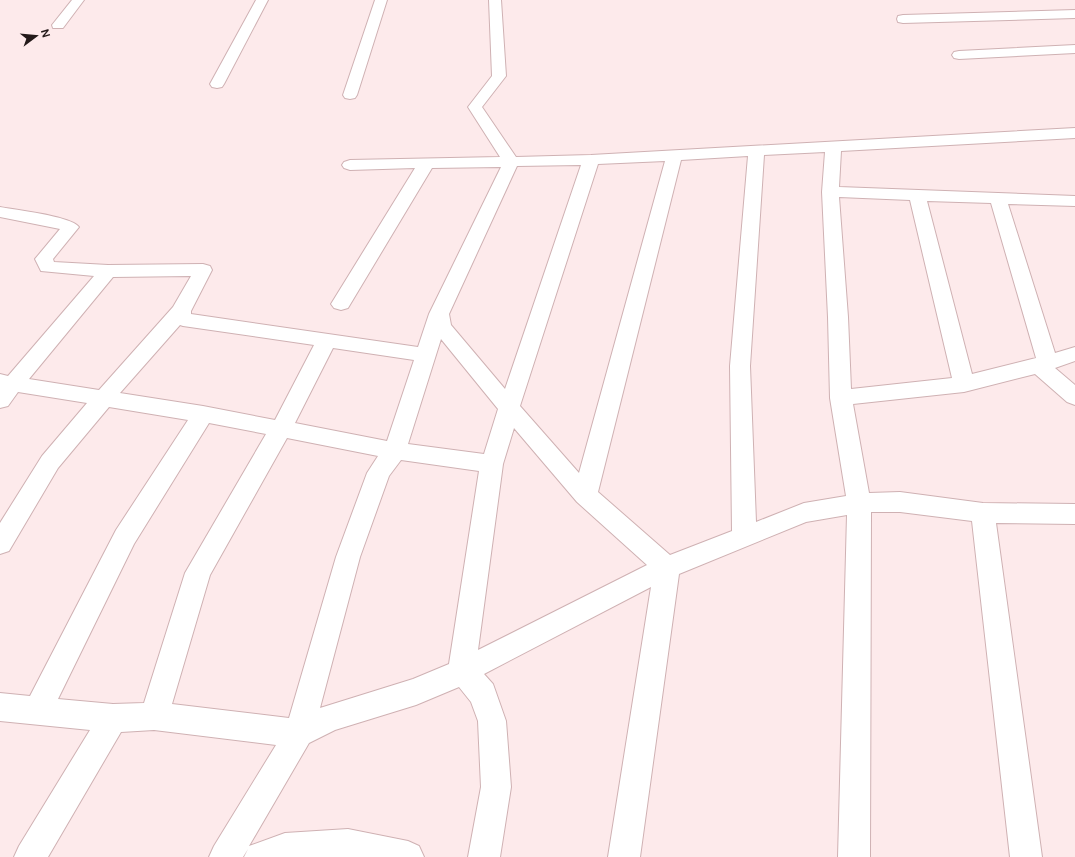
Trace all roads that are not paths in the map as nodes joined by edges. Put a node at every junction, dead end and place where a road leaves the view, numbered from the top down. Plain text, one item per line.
1 (78, 0) edge
2 (262, 0) edge
3 (381, 0) edge
4 (495, 0) edge
5 (1074, 8) edge
6 (903, 19) dead end
7 (58, 25) dead end
8 (1075, 49) edge
9 (959, 55) dead end
10 (217, 84) dead end
11 (350, 95) dead end
12 (1075, 133) edge
13 (833, 147) junction
14 (756, 151) junction
15 (674, 155) junction
16 (591, 160) junction
17 (511, 162) junction
18 (426, 164) junction
19 (350, 165) dead end
20 (830, 192) junction
21 (917, 196) junction
22 (998, 198) junction
23 (1074, 202) edge
24 (3, 216) edge
25 (108, 271) junction
26 (341, 304) dead end
27 (181, 311) junction
28 (439, 314) junction
29 (327, 340) junction
30 (1075, 354) edge
31 (427, 355) junction
32 (1043, 364) junction
33 (6, 383) edge
34 (964, 384) junction
35 (841, 398) junction
36 (1075, 398) edge
37 (103, 399) junction
38 (0, 400) edge
39 (509, 408) junction
40 (203, 414) junction
41 (281, 429) junction
42 (395, 452) junction
43 (492, 464) junction
44 (585, 495) junction
45 (859, 502) junction
46 (983, 513) junction
47 (1075, 514) edge
48 (744, 535) junction
49 (0, 544) edge
50 (666, 567) junction
51 (461, 672) junction
52 (0, 707) edge
53 (37, 711) junction
54 (154, 716) junction
55 (113, 718) junction
56 (299, 732) junction
57 (30, 857) edge
58 (224, 857) edge
59 (260, 857) edge
60 (408, 857) edge
61 (484, 857) edge
62 (624, 857) edge
63 (854, 857) edge
64 (1026, 857) edge

1 - 7 street
2 - 10 street
3 - 11 street
4 - 17 street
5 - 6 street
8 - 9 street
12 - 13 street
13 - 14 street
13 - 20 street
14 - 15 street
14 - 48 street
15 - 16 street
15 - 44 street
16 - 17 street
16 - 39 street
17 - 18 street
17 - 28 street
18 - 19 street
18 - 26 street
20 - 21 street
20 - 35 street
21 - 22 street
21 - 34 street
22 - 23 street
22 - 32 street
24 - 25 street
25 - 27 street
25 - 33 street
27 - 29 street
27 - 37 street
28 - 31 street
28 - 39 street
29 - 31 street
29 - 41 street
30 - 32 street
31 - 42 street
32 - 34 street
32 - 36 street
33 - 37 street
33 - 38 street
34 - 35 street
35 - 45 street
37 - 40 street
37 - 49 street
39 - 43 street
39 - 44 street
40 - 41 street
40 - 53 street
41 - 42 street
41 - 54 street
42 - 43 street
42 - 56 street
43 - 51 street
44 - 50 street
45 - 46 street
45 - 48 street
45 - 63 street
46 - 47 street
46 - 64 street
48 - 50 street
50 - 51 street
50 - 62 street
51 - 56 street
51 - 61 street
52 - 53 street
53 - 55 street
54 - 55 street
54 - 56 street
55 - 57 street
56 - 58 street
59 - 60 street

